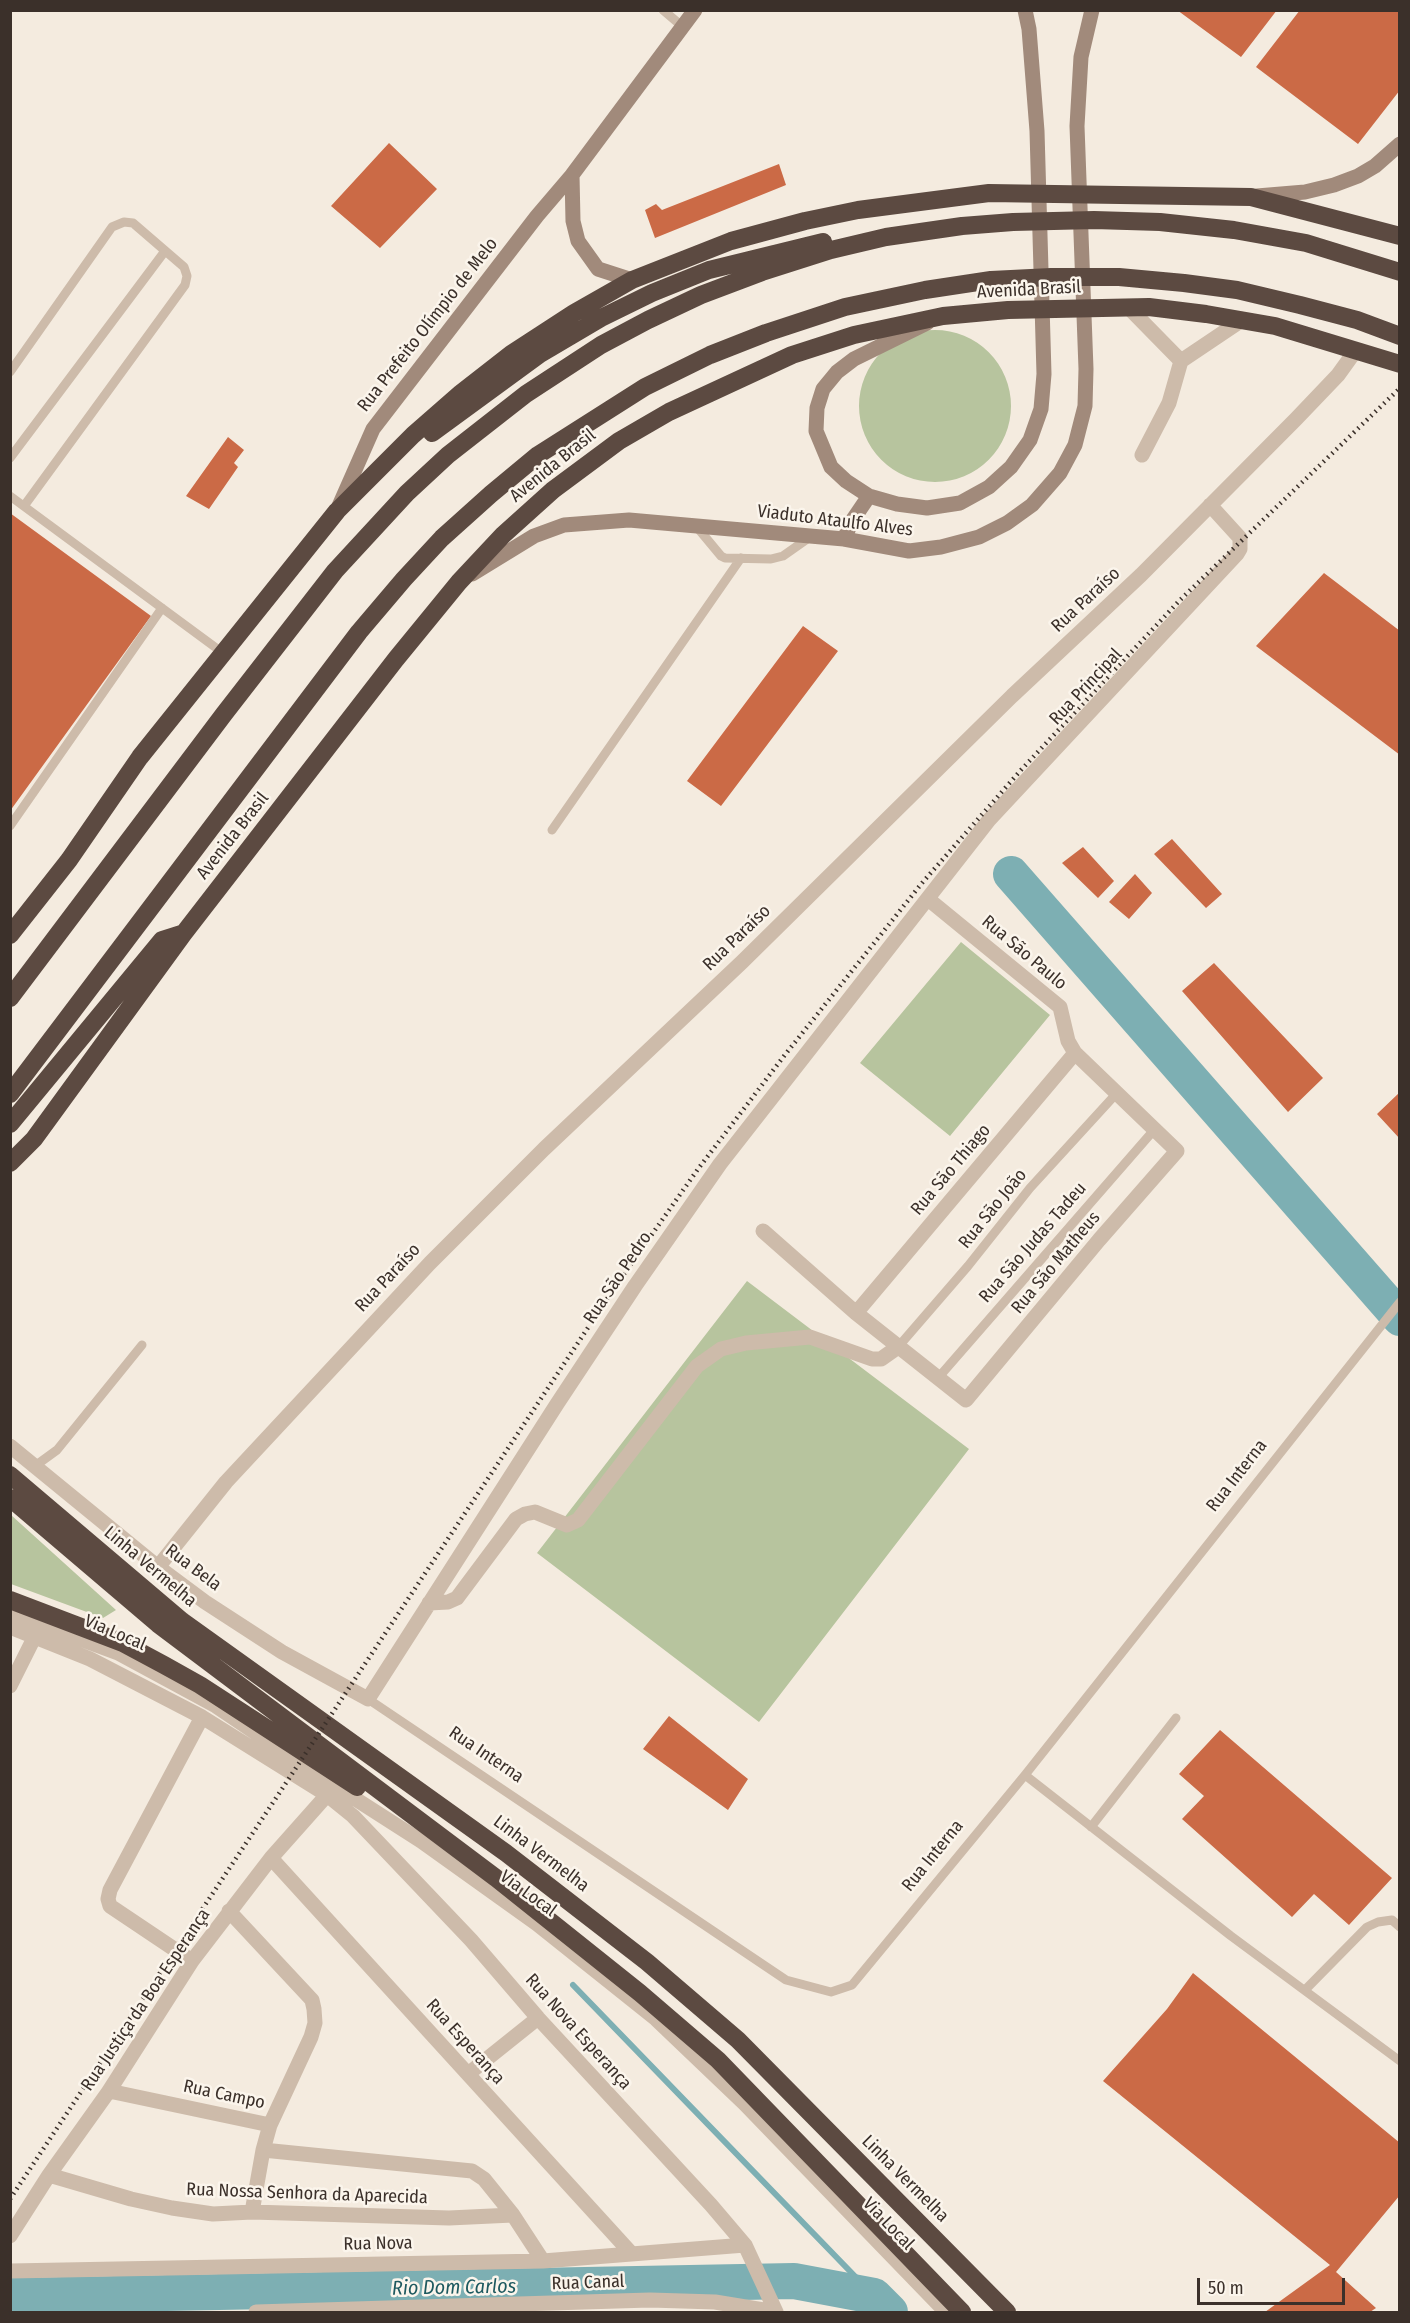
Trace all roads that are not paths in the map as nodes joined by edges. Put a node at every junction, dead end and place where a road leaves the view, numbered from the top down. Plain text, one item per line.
1 (663, 10) edge
2 (695, 10) edge
3 (1025, 10) edge
4 (1092, 10) edge
5 (682, 27) junction
6 (1400, 144) edge
7 (572, 175) junction
8 (1251, 196) junction
9 (962, 226) junction
10 (1400, 237) edge
11 (165, 251) junction
12 (1400, 272) edge
13 (632, 280) junction
14 (1128, 307) junction
15 (943, 316) junction
16 (1242, 320) junction
17 (1400, 336) edge
18 (1356, 350) junction
19 (1181, 361) junction
20 (1400, 364) edge
21 (10, 372) edge
22 (1142, 454) dead end
23 (10, 458) edge
24 (359, 490) junction
25 (10, 496) edge
26 (870, 496) junction
27 (1210, 504) junction
28 (24, 506) junction
29 (337, 511) junction
30 (696, 526) junction
31 (812, 536) junction
32 (844, 539) junction
33 (741, 558) junction
34 (459, 582) junction
35 (162, 608) junction
36 (222, 653) junction
37 (10, 826) edge
38 (552, 830) dead end
39 (928, 899) junction
40 (11, 933) edge
41 (184, 933) junction
42 (10, 998) edge
43 (1075, 1053) junction
44 (10, 1094) edge
45 (1116, 1094) junction
46 (10, 1124) edge
47 (1154, 1130) junction
48 (1177, 1151) joint
49 (10, 1162) edge
50 (764, 1231) dead end
51 (1400, 1302) edge
52 (856, 1313) junction
53 (142, 1345) dead end
54 (898, 1347) junction
55 (938, 1378) junction
56 (10, 1446) edge
57 (35, 1466) junction
58 (10, 1475) edge
59 (10, 1498) edge
60 (158, 1567) junction
61 (10, 1600) edge
62 (429, 1603) junction
63 (10, 1613) edge
64 (10, 1627) edge
65 (36, 1636) junction
66 (10, 1686) edge
67 (368, 1700) junction
68 (202, 1717) junction
69 (1176, 1718) dead end
70 (1024, 1775) junction
71 (327, 1796) junction
72 (1091, 1827) junction
73 (271, 1858) junction
74 (496, 1878) junction
75 (229, 1911) junction
76 (1400, 1928) edge
77 (192, 1961) junction
78 (1305, 1990) junction
79 (538, 2019) junction
80 (1400, 2061) edge
81 (468, 2074) junction
82 (109, 2091) junction
83 (270, 2125) junction
84 (263, 2150) junction
85 (49, 2175) junction
86 (252, 2212) junction
87 (513, 2215) junction
88 (10, 2236) edge
89 (745, 2245) junction
90 (631, 2253) junction
91 (543, 2261) junction
92 (10, 2271) edge
93 (467, 2309) edge
94 (256, 2313) edge
95 (776, 2313) edge
96 (946, 2313) edge
97 (962, 2313) edge
98 (1007, 2313) edge

1 - 5 lane
2 - 5 main road, Rua Prefeito Olímpio de Melo
3 - 26 main road, Viaduto Ataulfo Alves
4 - 32 main road, Viaduto Ataulfo Alves
5 - 7 main road, Rua Prefeito Olímpio de Melo
6 - 8 main road
7 - 13 main road
7 - 29 main road, Rua Prefeito Olímpio de Melo
8 - 10 highway
8 - 13 highway
9 - 12 highway
9 - 24 highway
9 - 42 highway
11 - 21 lane
11 - 23 lane
11 - 28 lane
13 - 24 highway
14 - 15 highway, Avenida Brasil
14 - 16 highway, Avenida Brasil
14 - 19 street
15 - 26 main road, Viaduto Ataulfo Alves
15 - 34 highway, Avenida Brasil
16 - 18 highway, Avenida Brasil
16 - 19 street
17 - 44 highway, Avenida Brasil
18 - 20 highway, Avenida Brasil
18 - 27 street, Rua Paraíso
19 - 22 street
24 - 29 highway
25 - 28 lane
26 - 32 main road
27 - 39 street, Rua Principal
27 - 60 street, Rua Paraíso
28 - 35 lane
29 - 36 highway
30 - 31 main road, Viaduto Ataulfo Alves
30 - 33 lane
30 - 34 main road, Viaduto Ataulfo Alves
31 - 32 main road, Viaduto Ataulfo Alves
31 - 33 lane
33 - 38 lane
34 - 41 highway, Avenida Brasil
35 - 36 lane
35 - 37 lane
36 - 40 highway
39 - 43 street, Rua São Paulo
39 - 62 street, Rua São Pedro
41 - 46 highway
41 - 49 highway, Avenida Brasil
43 - 45 street, Rua São Paulo
43 - 52 street, Rua São Thiago
45 - 47 street, Rua São Paulo
45 - 54 lane, Rua São João
47 - 48 street, Rua São Paulo
47 - 55 lane, Rua São Judas Tadeu
48 - 55 street, Rua São Matheus
50 - 52 street
51 - 70 lane, Rua Interna
52 - 54 street
53 - 57 lane
54 - 55 street
54 - 62 street
56 - 57 street, Rua Bela
57 - 60 street, Rua Bela
58 - 98 highway, Linha Vermelha
59 - 74 highway, Linha Vermelha
60 - 67 street, Rua Bela
61 - 74 highway
62 - 67 street, Rua São Pedro
63 - 96 street, Via Local
64 - 65 street
65 - 66 street
65 - 68 street
67 - 70 lane, Rua Interna
68 - 71 street
68 - 77 street
69 - 72 lane
70 - 72 lane
71 - 73 street, Rua Justiça da Boa Esperança
71 - 79 street, Rua Nova Esperança
72 - 78 lane
73 - 75 street, Rua Justiça da Boa Esperança
73 - 81 street, Rua Esperança
74 - 97 highway, Linha Vermelha
75 - 77 street, Rua Justiça da Boa Esperança
75 - 83 street, Rua Campo
76 - 78 lane
77 - 82 street, Rua Justiça da Boa Esperança
78 - 80 lane
79 - 81 street
79 - 89 street, Rua Nova Esperança
81 - 90 street, Rua Esperança
82 - 83 street, Rua Campo
82 - 85 street, Rua Justiça da Boa Esperança
83 - 84 street
84 - 86 street
84 - 87 street
85 - 86 street, Rua Nossa Senhora da Aparecida
85 - 88 street, Rua Justiça da Boa Esperança
86 - 87 street, Rua Nossa Senhora da Aparecida
87 - 91 street
89 - 90 street, Rua Nova
89 - 95 street, Rua Nova Esperança
90 - 91 street, Rua Nova
91 - 92 street, Rua Nova
93 - 94 street, Rua Canal
93 - 95 street, Rua Canal

